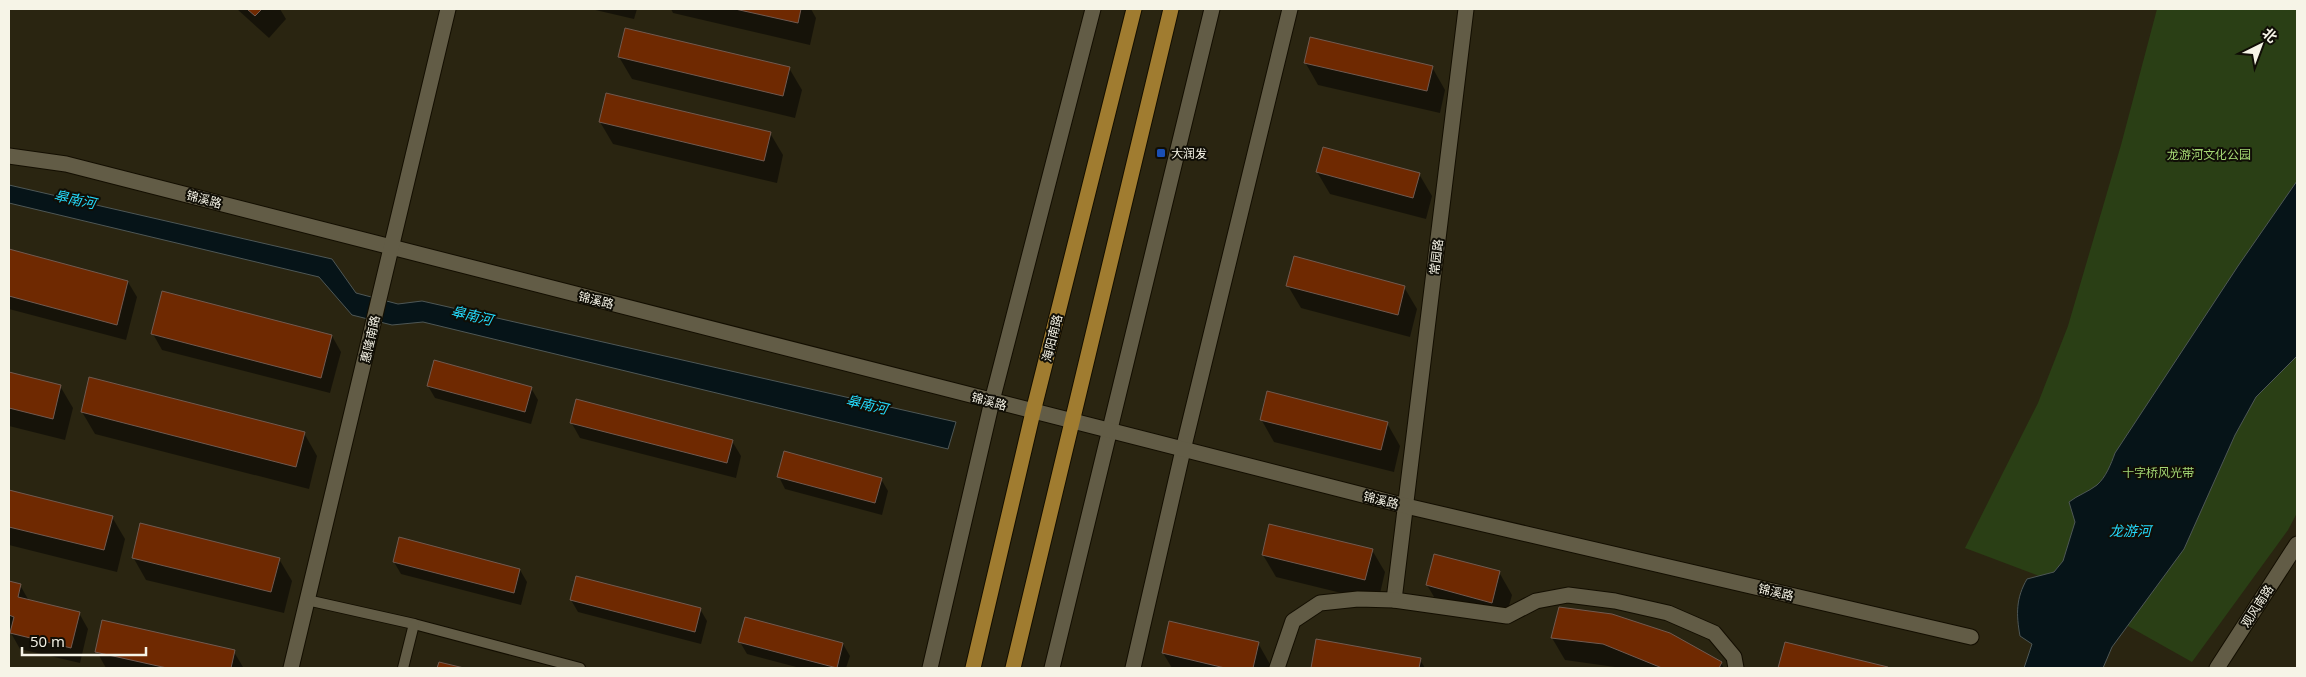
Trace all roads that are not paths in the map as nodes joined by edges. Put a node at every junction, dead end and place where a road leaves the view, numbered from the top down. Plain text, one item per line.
1 (448, 9) edge
2 (1093, 9) edge
3 (1134, 9) edge
4 (1171, 9) edge
5 (1212, 9) edge
6 (1290, 9) edge
7 (1466, 9) edge
8 (9, 156) edge
9 (391, 248) junction
10 (992, 401) junction
11 (1034, 412) junction
12 (1070, 421) junction
13 (1109, 431) junction
14 (1183, 450) junction
15 (1406, 506) junction
16 (2297, 544) edge
17 (307, 600) junction
18 (1394, 600) junction
19 (414, 624) junction
20 (1971, 637) dead end
21 (291, 668) edge
22 (403, 668) edge
23 (580, 668) edge
24 (930, 668) edge
25 (973, 668) edge
26 (1013, 668) edge
27 (1052, 668) edge
28 (1133, 668) edge
29 (1277, 668) edge
30 (1736, 668) edge
31 (2217, 668) edge

1 - 9 street, 惠隆南路
2 - 10 street
3 - 11 main road, 海阳南路
4 - 12 main road
5 - 13 street
6 - 14 street
7 - 15 street, 常园路
8 - 9 street, 锦溪路
9 - 10 street, 锦溪路
9 - 17 street, 惠隆南路
10 - 11 street, 锦溪路
10 - 24 street
11 - 12 street, 锦溪路
11 - 25 main road, 海阳南路
12 - 13 street, 锦溪路
12 - 26 main road
13 - 14 street, 锦溪路
13 - 27 street
14 - 15 street, 锦溪路
14 - 28 street
15 - 18 street, 常园路
15 - 20 street, 锦溪路
16 - 31 street, 观风南路
17 - 19 lane
17 - 21 street, 惠隆南路
18 - 29 street
18 - 30 street
19 - 22 lane
19 - 23 lane

